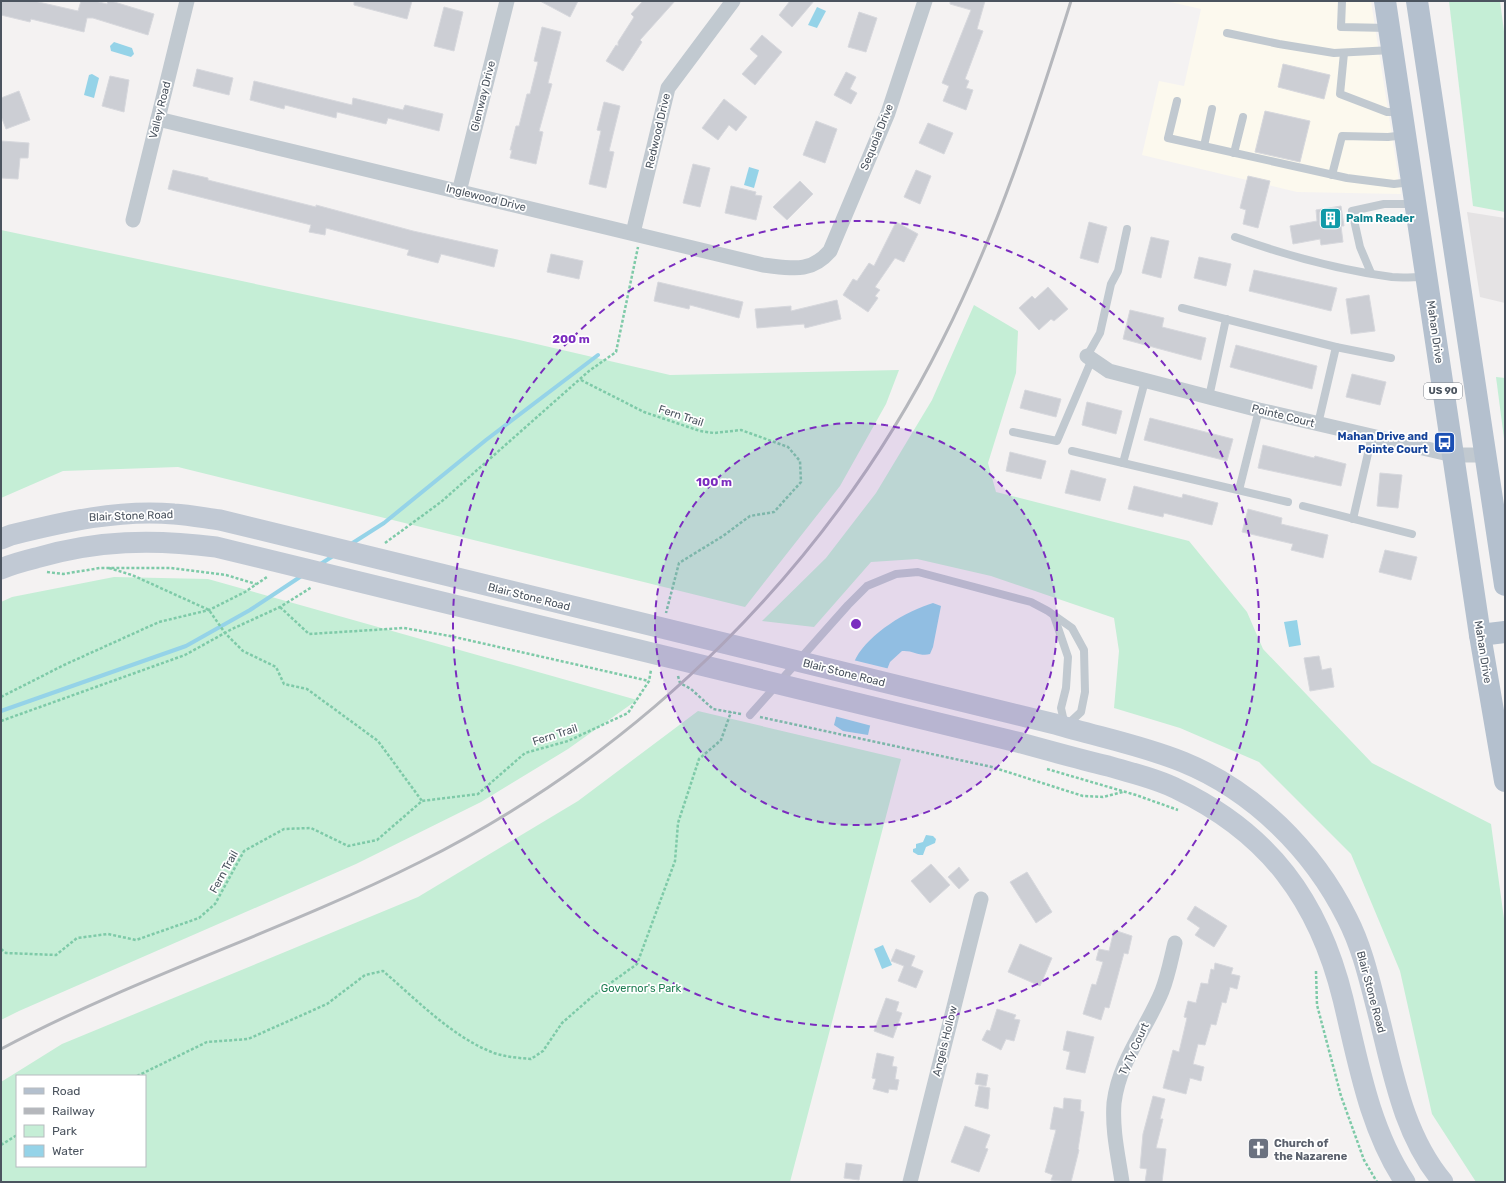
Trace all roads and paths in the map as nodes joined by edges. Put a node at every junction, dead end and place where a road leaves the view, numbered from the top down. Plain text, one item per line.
1 (187, 1) edge
2 (507, 1) edge
3 (733, 1) edge
4 (925, 1) edge
5 (1342, 1) edge
6 (1385, 1) edge
7 (1417, 1) edge
8 (1389, 28) junction
9 (1227, 33) dead end
10 (1392, 50) junction
11 (1344, 53) junction
12 (1177, 101) dead end
13 (1212, 109) dead end
14 (1402, 112) junction
15 (1243, 117) dead end
16 (158, 119) junction
17 (1405, 135) junction
18 (1204, 146) junction
19 (1234, 153) junction
20 (1332, 175) junction
21 (1412, 182) junction
22 (459, 192) junction
23 (1415, 204) junction
24 (133, 220) dead end
25 (1128, 229) dead end
26 (637, 234) junction
27 (1235, 237) dead end
28 (1454, 245) junction
29 (1422, 250) junction
30 (814, 265) joint
31 (1371, 273) junction
32 (1426, 277) junction
33 (1182, 308) dead end
34 (1226, 319) junction
35 (1336, 347) junction
36 (1090, 357) junction
37 (1391, 358) dead end
38 (581, 380) junction
39 (1145, 381) junction
40 (1209, 397) junction
41 (1258, 410) junction
42 (1318, 424) junction
43 (1013, 432) dead end
44 (1372, 436) junction
45 (1072, 451) dead end
46 (1453, 455) junction
47 (1485, 455) junction
48 (1123, 463) junction
49 (1239, 490) junction
50 (1288, 502) dead end
51 (1303, 506) dead end
52 (1353, 519) junction
53 (1412, 534) dead end
54 (1, 539) edge
55 (382, 545) dead end
56 (269, 566) junction
57 (49, 568) dead end
58 (109, 568) junction
59 (1, 569) edge
60 (256, 584) junction
61 (1505, 585) edge
62 (314, 586) dead end
63 (280, 607) junction
64 (209, 610) junction
65 (666, 614) dead end
66 (1054, 616) junction
67 (1505, 632) edge
68 (225, 633) junction
69 (1480, 635) junction
70 (652, 665) dead end
71 (676, 670) dead end
72 (649, 681) junction
73 (1, 697) edge
74 (731, 712) junction
75 (750, 715) junction
76 (1, 721) edge
77 (1065, 727) junction
78 (1059, 753) junction
79 (1043, 768) dead end
80 (1505, 781) edge
81 (1124, 791) junction
82 (422, 801) junction
83 (1182, 812) dead end
84 (981, 899) dead end
85 (1347, 918) junction
86 (1322, 933) junction
87 (1175, 943) dead end
88 (1, 949) edge
89 (1316, 969) dead end
90 (139, 1075) edge
91 (16, 1136) edge
92 (1, 1145) edge
93 (1441, 1180) edge
94 (910, 1182) edge
95 (1122, 1182) edge
96 (1377, 1182) edge
97 (1406, 1182) edge

1 - 16 street, Valley Road
2 - 22 street, Glenway Drive
3 - 26 street, Redwood Drive
4 - 30 street, Sequoia Drive
5 - 8 lane
6 - 8 main road, Mahan Drive / US 90
7 - 28 main road, US 90
8 - 10 main road, Mahan Drive / US 90
9 - 11 lane
10 - 11 lane
10 - 14 main road, Mahan Drive / US 90
11 - 14 lane
12 - 18 lane
13 - 18 lane
14 - 17 main road, Mahan Drive / US 90
15 - 19 lane
16 - 22 street, Inglewood Drive
16 - 24 street, Valley Road
17 - 20 lane
17 - 21 main road, Mahan Drive / US 90
18 - 19 lane
19 - 20 lane
20 - 21 lane
21 - 23 main road, Mahan Drive / US 90
22 - 26 street, Inglewood Drive
23 - 29 main road, Mahan Drive / US 90
23 - 31 lane
25 - 36 lane
26 - 30 street, Inglewood Drive
26 - 38 path
27 - 31 lane
28 - 29 main road
28 - 47 main road, US 90
29 - 32 main road, Mahan Drive / US 90
31 - 32 lane
32 - 46 main road, Mahan Drive / US 90
33 - 34 lane
34 - 35 lane
34 - 40 lane
35 - 37 lane
35 - 42 lane
36 - 39 street, Pointe Court
36 - 43 lane
38 - 55 path
38 - 65 path, Fern Trail
39 - 40 street, Pointe Court
39 - 48 lane
40 - 41 street, Pointe Court
41 - 42 street, Pointe Court
41 - 49 lane
42 - 44 street, Pointe Court
44 - 46 street, Pointe Court
44 - 52 lane
45 - 48 lane
46 - 47 street, Pointe Court
46 - 69 main road, Mahan Drive / US 90
47 - 61 main road, US 90
48 - 49 lane
49 - 50 lane
51 - 52 lane
52 - 53 lane
54 - 77 main road, Blair Stone Road
56 - 59 main road
56 - 60 path
56 - 78 main road
57 - 58 path
58 - 60 path
58 - 64 path
60 - 64 path
62 - 63 path
63 - 68 path
63 - 72 path
64 - 68 path
64 - 73 path
66 - 75 lane
66 - 77 lane
66 - 77 lane
67 - 69 main road
68 - 76 path
68 - 82 path
69 - 80 main road, Mahan Drive / US 90
70 - 72 path, Fern Trail
71 - 74 path
72 - 82 path, Fern Trail
74 - 75 path
74 - 90 path
75 - 81 path
77 - 78 main road
77 - 85 main road, Blair Stone Road
78 - 86 main road
79 - 81 path
81 - 83 path
82 - 88 path, Fern Trail
84 - 94 street, Angels Hollow
85 - 86 main road
85 - 93 main road, Blair Stone Road
86 - 97 main road
87 - 95 street, Ty Ty Court
89 - 96 path
91 - 92 path
93 - 97 main road

